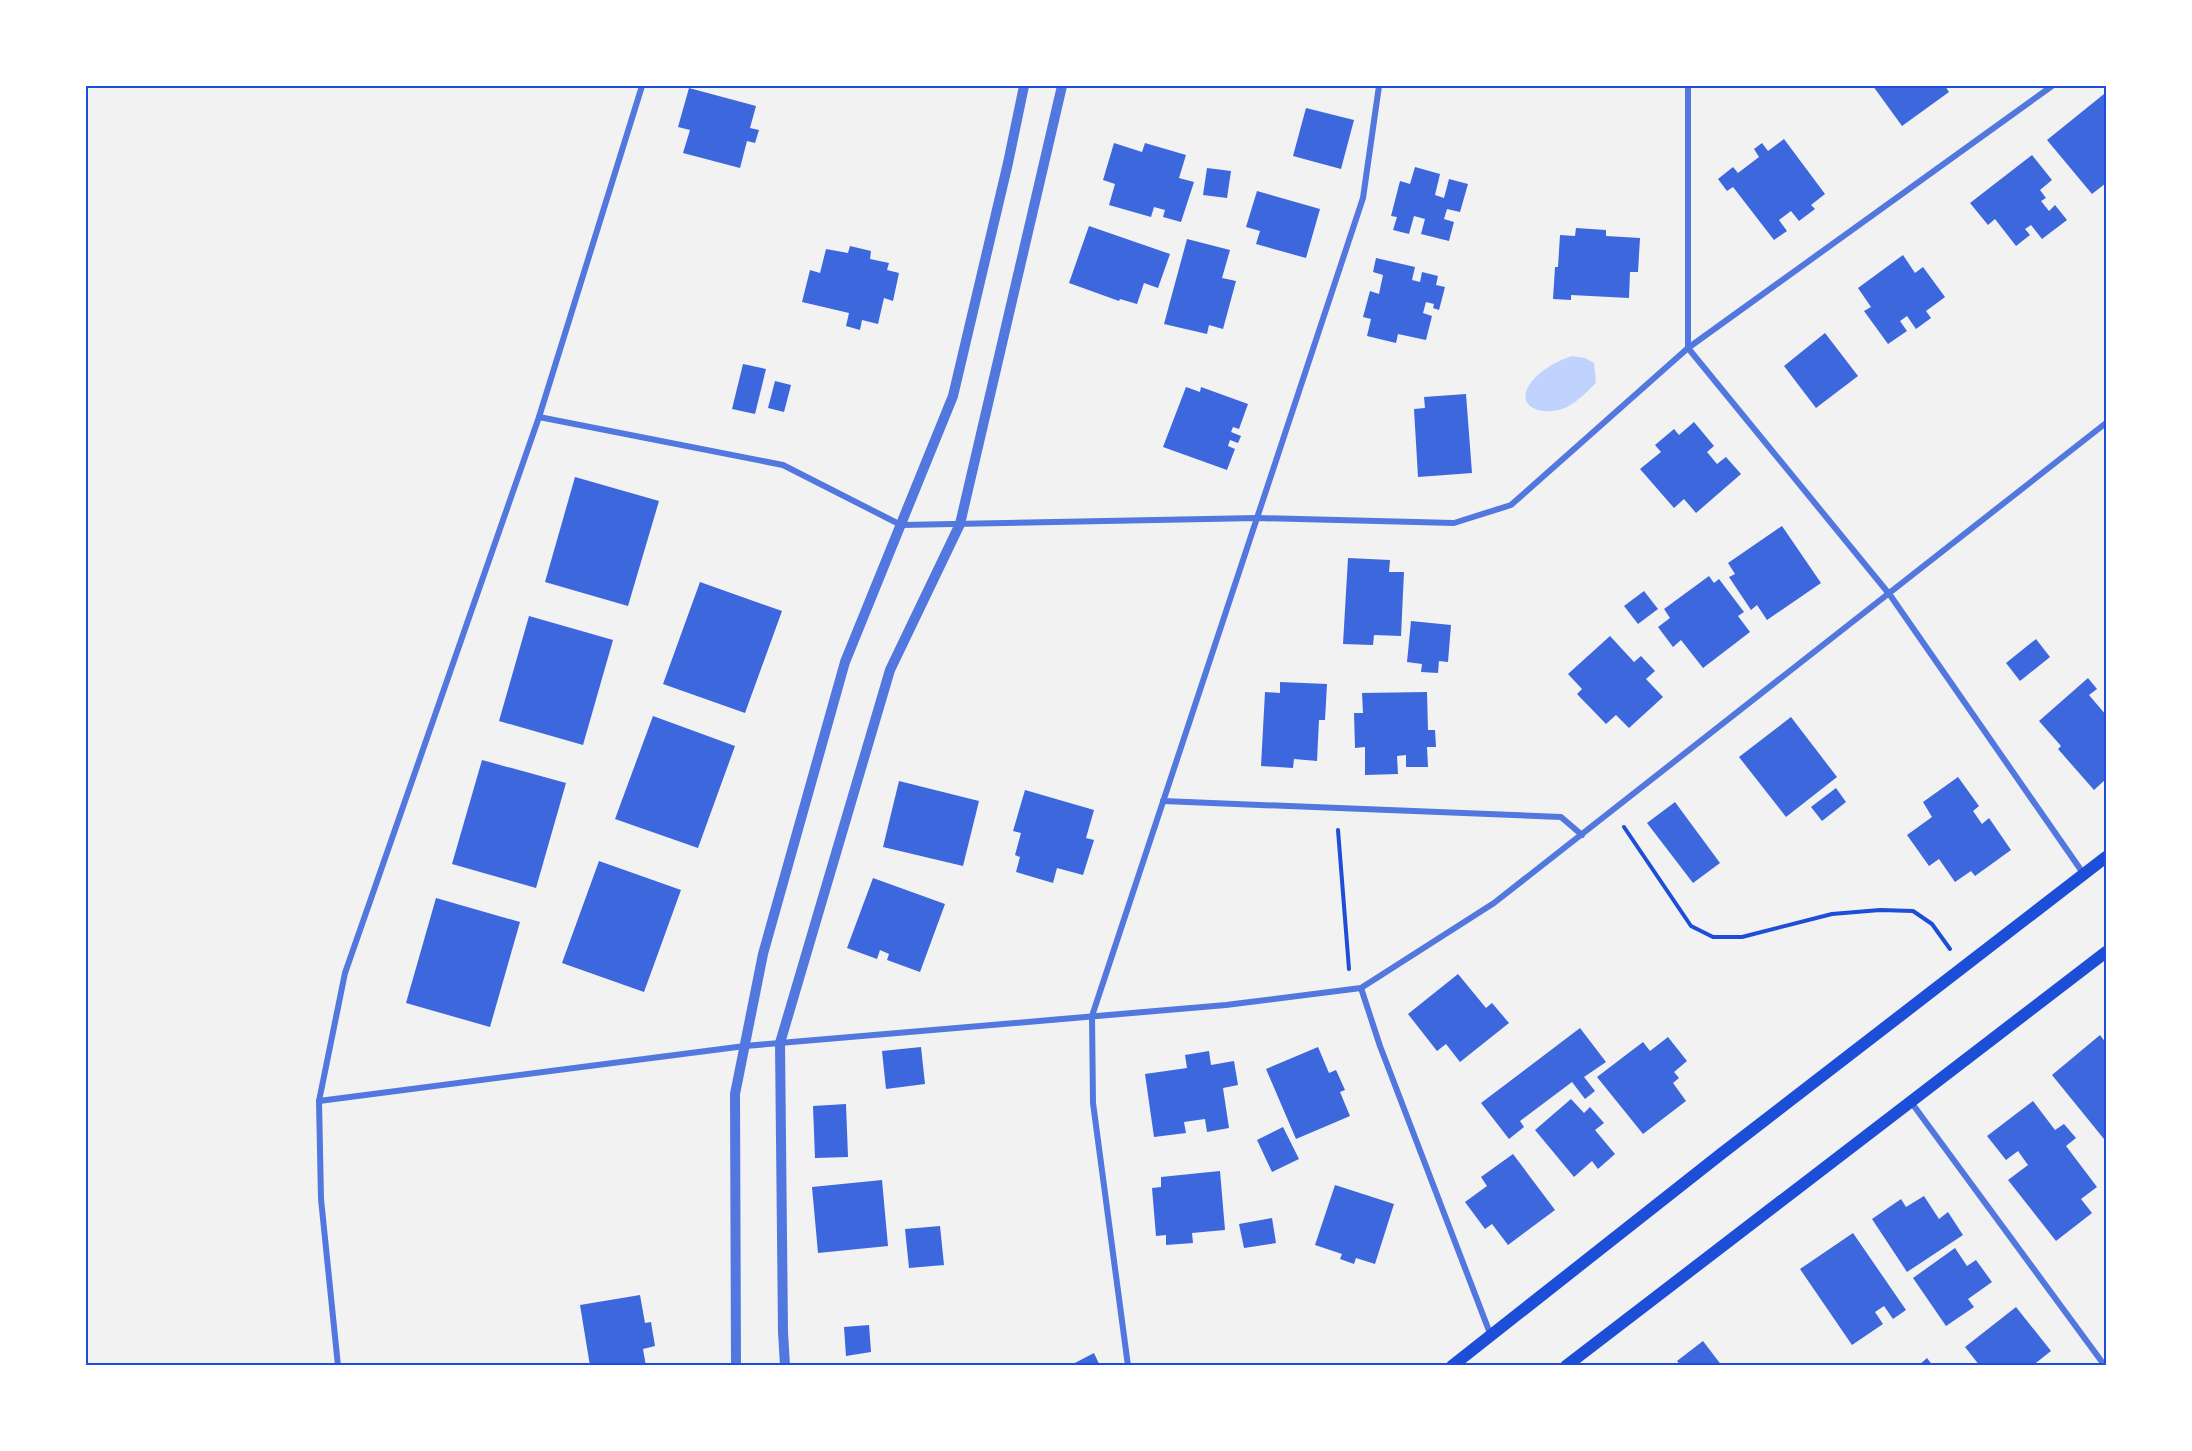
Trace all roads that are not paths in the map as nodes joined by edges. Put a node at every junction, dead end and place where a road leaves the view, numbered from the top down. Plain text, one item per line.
1 (642, 86) edge
2 (1024, 86) edge
3 (1062, 86) edge
4 (1379, 86) edge
5 (1688, 86) edge
6 (2052, 86) edge
7 (1688, 348) junction
8 (539, 417) junction
9 (2106, 423) edge
10 (1257, 518) junction
11 (960, 524) junction
12 (901, 525) junction
13 (1890, 595) junction
14 (1163, 801) junction
15 (1582, 835) junction
16 (2106, 857) edge
17 (2083, 873) junction
18 (2106, 952) edge
19 (1361, 988) junction
20 (1092, 1016) junction
21 (780, 1043) junction
22 (745, 1046) junction
23 (319, 1101) junction
24 (1910, 1101) junction
25 (1491, 1336) junction
26 (338, 1365) edge
27 (736, 1365) edge
28 (785, 1365) edge
29 (1128, 1365) edge
30 (1452, 1365) edge
31 (1566, 1365) edge
32 (2105, 1365) edge

1 - 8 street
2 - 12 street
3 - 11 street
4 - 10 street
5 - 7 street
6 - 7 street
7 - 10 street
7 - 13 street
8 - 12 street
8 - 23 street
9 - 13 street
10 - 11 street
10 - 14 street
11 - 12 street
11 - 21 street
12 - 22 street
13 - 15 street
13 - 17 street
14 - 15 street
14 - 20 street
15 - 19 street
16 - 17 main road
17 - 25 main road
18 - 24 main road
19 - 20 street
19 - 25 street
20 - 21 street
20 - 29 street
21 - 22 street
21 - 28 street
22 - 23 street
22 - 27 street
23 - 26 street
24 - 31 main road
24 - 32 street
25 - 30 main road

